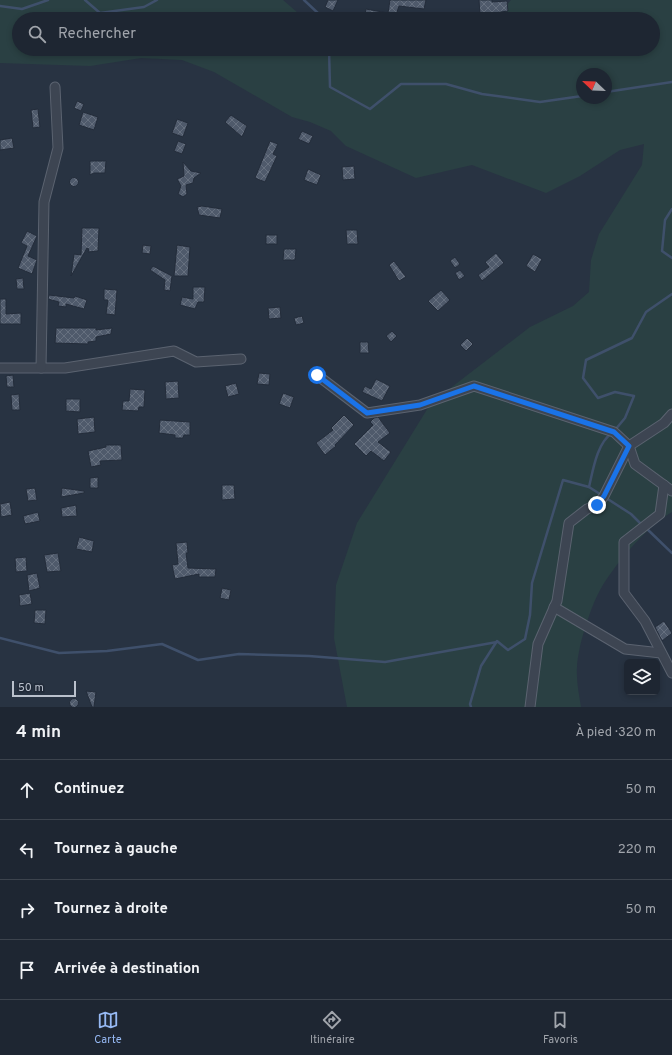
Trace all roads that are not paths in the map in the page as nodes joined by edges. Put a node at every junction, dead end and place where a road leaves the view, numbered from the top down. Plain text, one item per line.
1 (55, 87) dead end
2 (241, 359) dead end
3 (0, 368) edge
4 (41, 368) junction
5 (317, 375) dead end
6 (672, 414) edge
7 (629, 446) junction
8 (668, 488) edge
9 (554, 607) junction
10 (661, 653) junction
11 (672, 673) edge
12 (530, 707) edge

1 - 4 street
2 - 4 street
3 - 4 street
5 - 7 street
6 - 7 street
7 - 8 street
7 - 9 street
8 - 10 street
9 - 10 street
9 - 12 street
10 - 11 street

